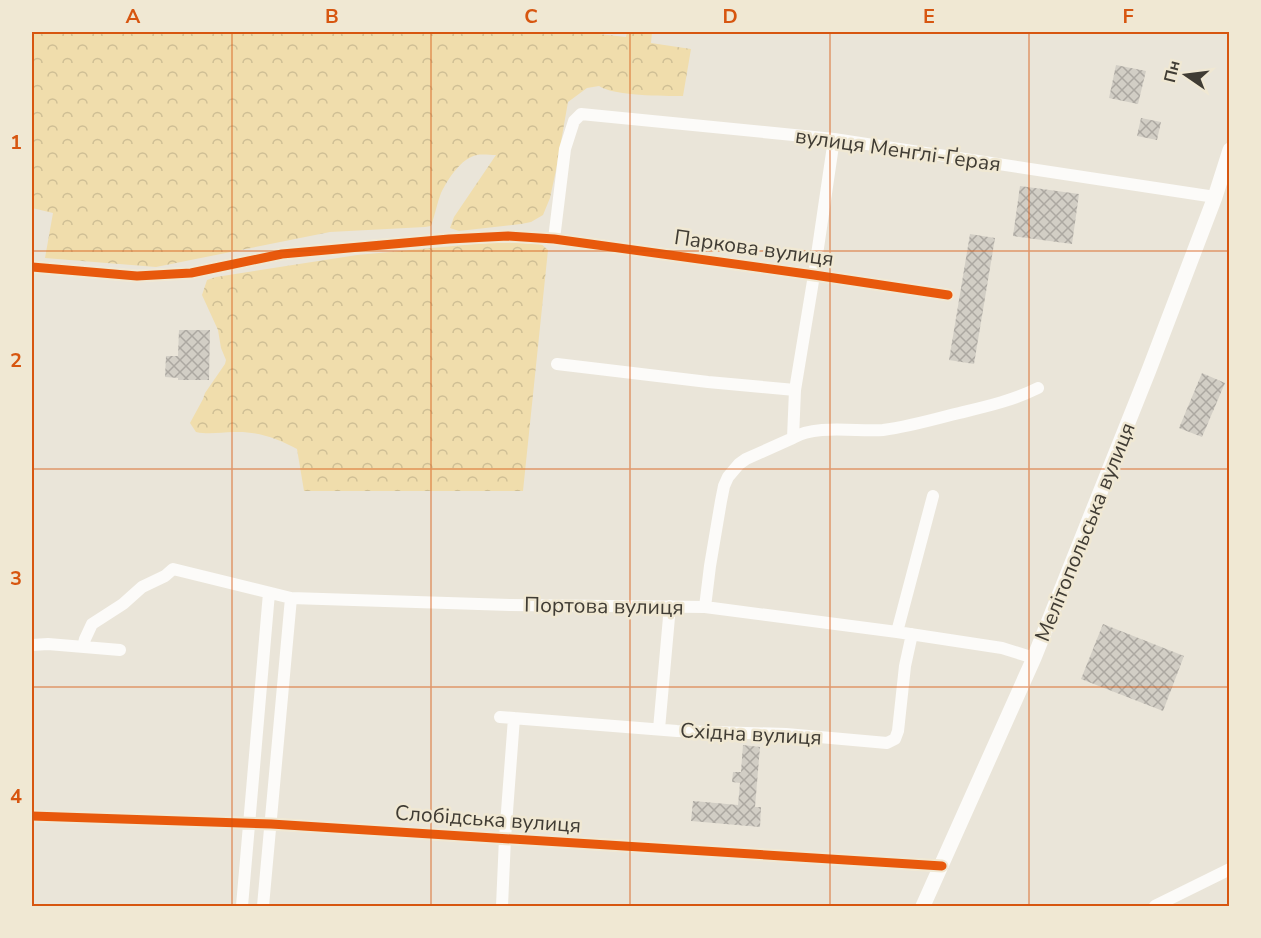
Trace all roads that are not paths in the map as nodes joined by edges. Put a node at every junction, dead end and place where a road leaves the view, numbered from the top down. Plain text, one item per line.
1 (834, 139) junction
2 (1230, 150) edge
3 (1215, 197) junction
4 (554, 239) junction
5 (32, 267) edge
6 (814, 274) junction
7 (948, 295) dead end
8 (557, 364) dead end
9 (1038, 388) dead end
10 (795, 390) junction
11 (793, 438) junction
12 (933, 496) dead end
13 (269, 593) junction
14 (291, 598) junction
15 (670, 606) junction
16 (705, 608) junction
17 (897, 632) junction
18 (912, 634) junction
19 (32, 645) edge
20 (83, 646) junction
21 (120, 650) dead end
22 (1034, 658) junction
23 (500, 717) dead end
24 (514, 718) junction
25 (659, 729) junction
26 (32, 816) edge
27 (249, 823) junction
28 (271, 824) junction
29 (505, 838) junction
30 (942, 866) junction
31 (1230, 869) edge
32 (242, 906) edge
33 (263, 906) edge
34 (502, 906) edge
35 (923, 906) edge
36 (1155, 906) edge

1 - 3 street, вулиця Менґлі-Ґерая
1 - 4 street, вулиця Менґлі-Ґерая
1 - 6 street
2 - 3 main road, Мелітопольська вулиця
3 - 22 main road, Мелітопольська вулиця
4 - 5 street, Паркова вулиця
4 - 6 street, Паркова вулиця
6 - 7 street, Паркова вулиця
6 - 10 street
8 - 10 street
9 - 11 street
10 - 11 street
11 - 16 street
12 - 17 street
13 - 14 street, Портова вулиця
13 - 20 street, Портова вулиця
13 - 27 street
14 - 15 street, Портова вулиця
14 - 28 street
15 - 16 street, Портова вулиця
15 - 25 street
16 - 17 street, Портова вулиця
17 - 18 street, Портова вулиця
18 - 22 street, Портова вулиця
18 - 25 street, Східна вулиця
19 - 20 street
20 - 21 street
22 - 30 main road, Мелітопольська вулиця
23 - 24 street, Східна вулиця
24 - 25 street, Східна вулиця
24 - 29 street
26 - 27 street, Слобідська вулиця
27 - 28 street, Слобідська вулиця
27 - 32 street
28 - 29 street, Слобідська вулиця
28 - 33 street
29 - 30 street, Слобідська вулиця
29 - 34 street
30 - 35 main road, Мелітопольська вулиця
31 - 36 street

